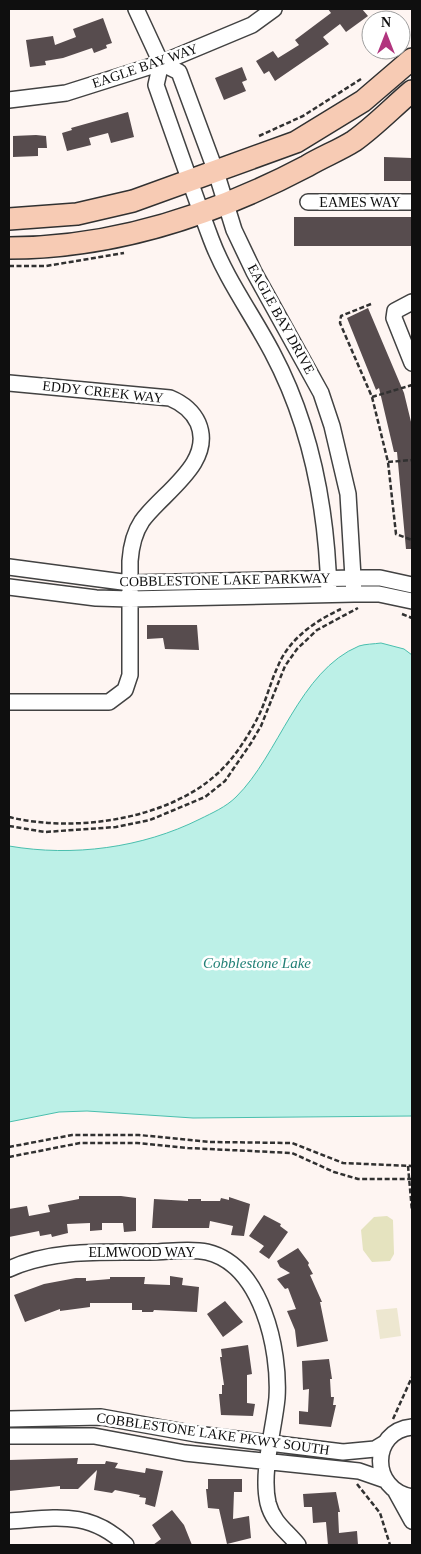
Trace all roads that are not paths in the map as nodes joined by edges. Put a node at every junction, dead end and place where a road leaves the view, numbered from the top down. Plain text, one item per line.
1 (136, 9) edge
2 (274, 9) edge
3 (412, 59) edge
4 (161, 63) junction
5 (412, 91) edge
6 (9, 100) edge
7 (216, 172) junction
8 (190, 181) junction
9 (308, 202) dead end
10 (412, 202) edge
11 (225, 203) junction
12 (202, 211) junction
13 (9, 219) edge
14 (9, 248) edge
15 (412, 302) edge
16 (412, 363) edge
17 (9, 383) edge
18 (9, 567) edge
19 (353, 578) junction
20 (130, 583) junction
21 (412, 585) edge
22 (329, 586) junction
23 (9, 587) edge
24 (130, 599) junction
25 (357, 600) junction
26 (412, 601) edge
27 (9, 702) edge
28 (9, 1269) edge
29 (9, 1419) edge
30 (412, 1427) edge
31 (9, 1436) edge
32 (385, 1443) junction
33 (270, 1445) junction
34 (269, 1461) junction
35 (385, 1480) junction
36 (396, 1492) junction
37 (412, 1497) edge
38 (9, 1521) edge
39 (412, 1521) edge
40 (126, 1545) edge
41 (298, 1545) edge

1 - 4 street
2 - 4 street, EAGLE BAY WAY
3 - 7 street
4 - 6 street, EAGLE BAY WAY
4 - 7 street, EAGLE BAY DRIVE
4 - 8 street, EAGLE BAY DRIVE
5 - 11 street
7 - 8 street
7 - 11 street, EAGLE BAY DRIVE
8 - 12 street, EAGLE BAY DRIVE
8 - 13 street
9 - 10 street, EAMES WAY
11 - 12 street
11 - 19 street, EAGLE BAY DRIVE
12 - 14 street
12 - 22 street, EAGLE BAY DRIVE
15 - 16 street
17 - 20 street, EDDY CREEK WAY
18 - 20 street, COBBLESTONE LAKE PARKWAY
19 - 21 street, COBBLESTONE LAKE PARKWAY
19 - 22 street, COBBLESTONE LAKE PARKWAY
19 - 25 street, EAGLE BAY DRIVE
20 - 22 street, COBBLESTONE LAKE PARKWAY
20 - 24 street, EDDY CREEK WAY
22 - 24 street, COBBLESTONE LAKE PARKWAY
22 - 25 street, COBBLESTONE LAKE PARKWAY
23 - 24 street, COBBLESTONE LAKE PARKWAY
24 - 27 street, EDDY CREEK WAY
25 - 26 street, COBBLESTONE LAKE PARKWAY
28 - 33 street, ELMWOOD WAY
29 - 33 street, COBBLESTONE LAKE PKWY SOUTH
30 - 32 street, COBBLESTONE LAKE PKWY SOUTH
31 - 34 street, COBBLESTONE LAKE PKWY SOUTH
32 - 33 street, COBBLESTONE LAKE PKWY SOUTH
32 - 35 street
33 - 34 street, ELMWOOD WAY
34 - 35 street, COBBLESTONE LAKE PKWY SOUTH
34 - 41 street, ELMWOOD WAY
35 - 36 street
36 - 37 street
36 - 39 street
38 - 40 street

